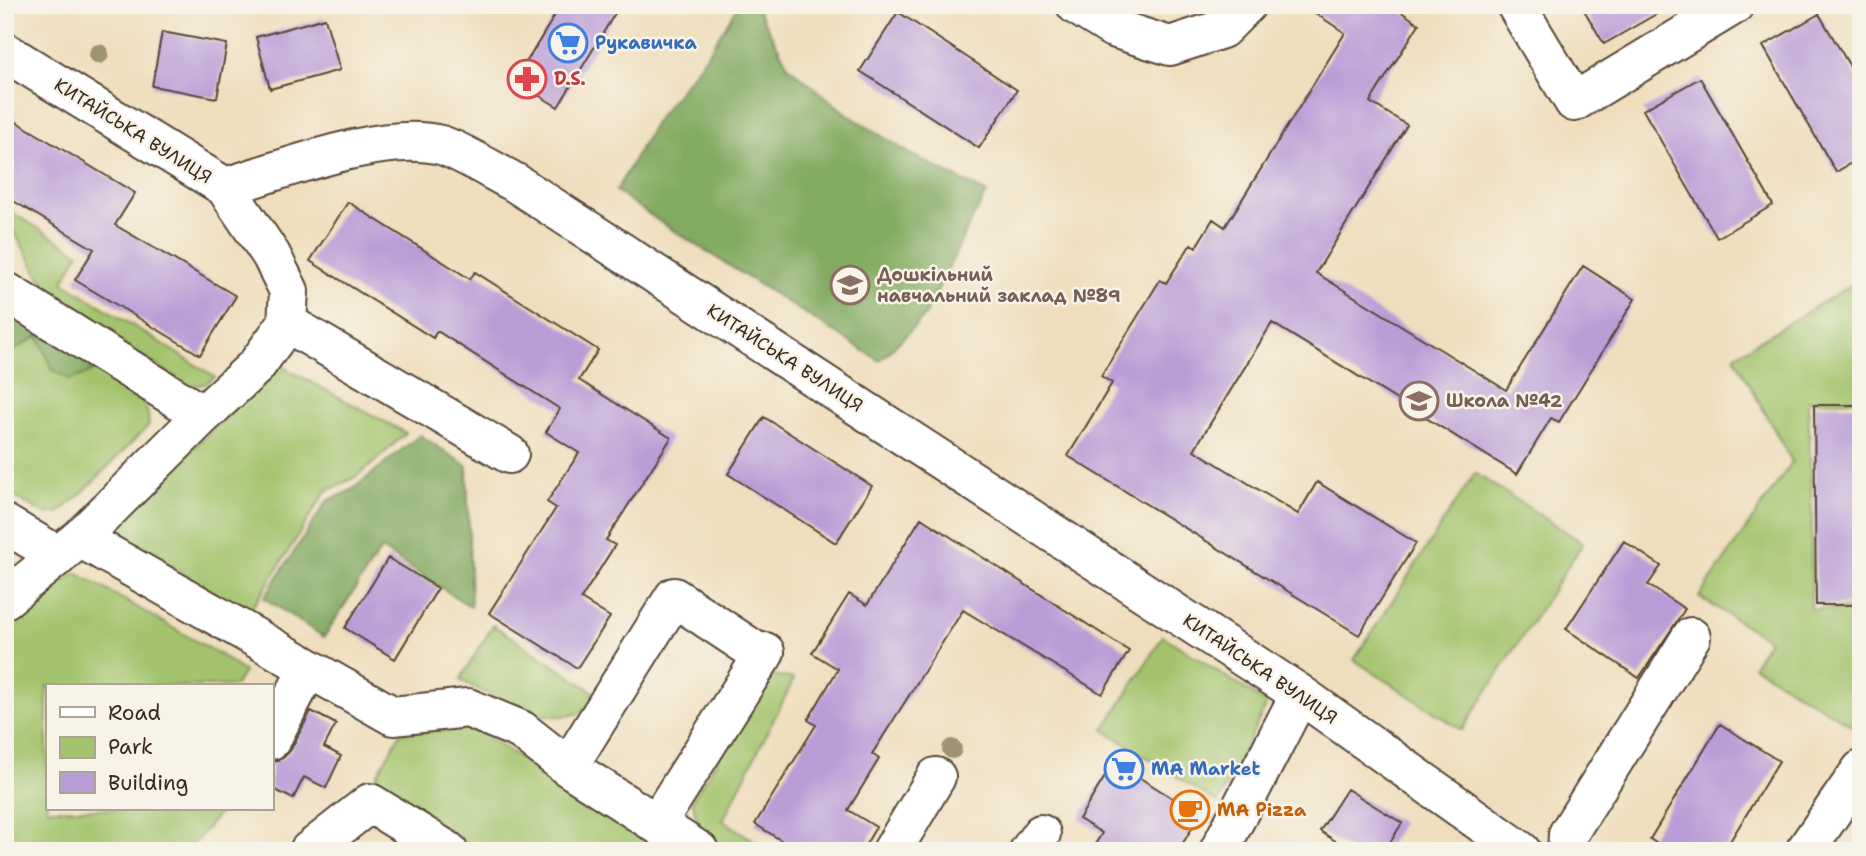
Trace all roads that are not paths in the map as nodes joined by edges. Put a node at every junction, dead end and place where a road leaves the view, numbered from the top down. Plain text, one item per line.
1 (1076, 5) edge
2 (1246, 5) edge
3 (1516, 5) edge
4 (1734, 5) edge
5 (5, 52) edge
6 (225, 187) junction
7 (5, 291) edge
8 (287, 323) junction
9 (203, 415) junction
10 (509, 454) dead end
11 (5, 524) edge
12 (69, 547) junction
13 (5, 599) edge
14 (1691, 637) dead end
15 (308, 669) junction
16 (1300, 694) junction
17 (273, 736) edge
18 (568, 767) junction
19 (1861, 770) edge
20 (936, 777) dead end
21 (657, 824) junction
22 (901, 847) edge
23 (309, 851) edge
24 (448, 851) edge
25 (699, 851) edge
26 (1219, 851) edge
27 (1521, 851) edge
28 (1567, 851) edge
29 (1805, 851) edge

1 - 2 street
3 - 4 street
5 - 6 street, КИТАЙСЬКА ВУЛИЦЯ
6 - 8 street
6 - 16 street, КИТАЙСЬКА ВУЛИЦЯ
7 - 9 street
8 - 9 street
8 - 10 street
9 - 12 street
11 - 12 street
12 - 13 street
12 - 15 street
14 - 28 street
15 - 17 street
15 - 18 street
16 - 26 street
16 - 27 street, КИТАЙСЬКА ВУЛИЦЯ
18 - 21 street
18 - 21 street
19 - 29 street
20 - 22 street
21 - 25 street
23 - 24 street

